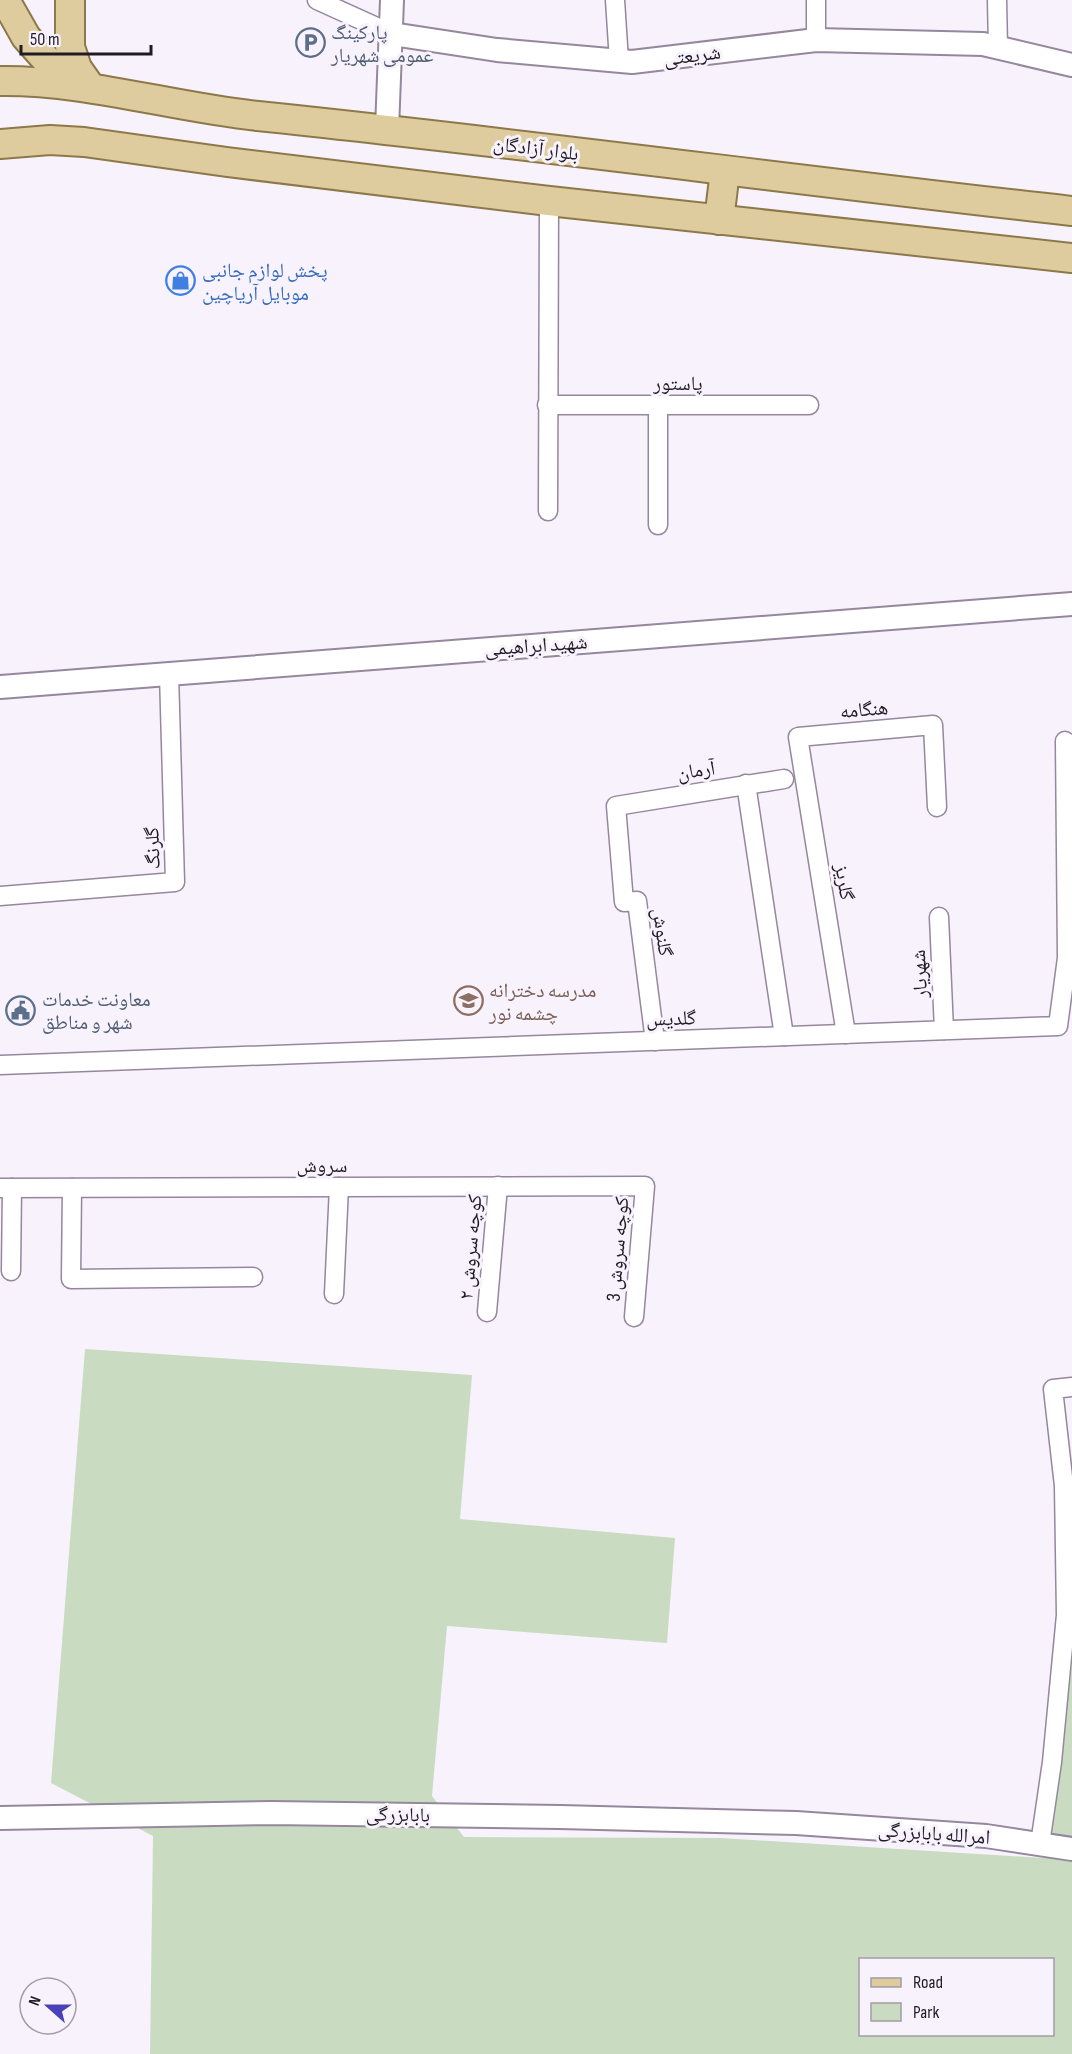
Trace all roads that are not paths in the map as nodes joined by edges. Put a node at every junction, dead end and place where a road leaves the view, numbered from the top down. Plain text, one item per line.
1 (5, 0) edge
2 (70, 0) edge
3 (317, 0) edge
4 (392, 0) edge
5 (615, 0) edge
6 (816, 0) edge
7 (997, 0) edge
8 (392, 34) junction
9 (816, 40) junction
10 (998, 47) junction
11 (620, 61) junction
12 (1072, 65) edge
13 (0, 81) edge
14 (79, 85) junction
15 (387, 129) junction
16 (0, 131) edge
17 (50, 140) junction
18 (0, 144) edge
19 (725, 171) junction
20 (549, 201) junction
21 (1072, 211) edge
22 (719, 220) junction
23 (1072, 258) edge
24 (547, 405) junction
25 (809, 405) dead end
26 (658, 406) junction
27 (548, 511) dead end
28 (658, 525) dead end
29 (1072, 604) edge
30 (169, 674) junction
31 (0, 687) edge
32 (798, 737) joint
33 (1065, 741) dead end
34 (784, 779) dead end
35 (746, 784) junction
36 (616, 806) joint
37 (937, 807) dead end
38 (0, 896) edge
39 (939, 917) dead end
40 (1069, 958) edge
41 (944, 1030) junction
42 (846, 1034) junction
43 (784, 1036) junction
44 (656, 1041) junction
45 (0, 1065) edge
46 (498, 1186) junction
47 (645, 1186) joint
48 (339, 1187) junction
49 (6, 1188) edge
50 (72, 1188) junction
51 (11, 1271) dead end
52 (253, 1277) dead end
53 (334, 1294) dead end
54 (487, 1312) dead end
55 (634, 1317) dead end
56 (1072, 1387) edge
57 (0, 1818) edge
58 (796, 1823) joint
59 (1040, 1844) junction
60 (1072, 1849) edge

1 - 14 main road
2 - 14 main road
3 - 8 street, شریعتی
4 - 8 street
5 - 11 street
6 - 9 street
7 - 10 street
8 - 11 street, شریعتی
8 - 15 street
9 - 10 street, شریعتی
9 - 11 street, شریعتی
10 - 12 street, شریعتی
13 - 14 main road, بلوار آزادگان
14 - 15 main road, بلوار آزادگان
15 - 19 main road, بلوار آزادگان
16 - 17 main road
17 - 18 main road
17 - 20 main road
19 - 21 main road, بلوار آزادگان
19 - 22 main road
20 - 22 main road
20 - 24 street
22 - 23 main road
24 - 26 street, پاستور
24 - 27 street
25 - 26 street, پاستور
26 - 28 street
29 - 30 street, شهید ابراهیمی
30 - 31 street, شهید ابراهیمی
30 - 38 street, گلرنگ
32 - 37 street, هنگامه
32 - 42 street, گلریز
33 - 40 street, گلدیس
34 - 35 street, آرمان
35 - 36 street, آرمان
35 - 43 street
36 - 44 street, گلنوش
39 - 41 street, شهریار
40 - 41 street, گلدیس
41 - 42 street, گلدیس
42 - 43 street, گلدیس
43 - 44 street, گلدیس
44 - 45 street, گلدیس
46 - 47 street, سروش
46 - 48 street, سروش
46 - 54 street, کوچه سروش ۲
47 - 55 street, کوچه سروش 3
48 - 50 street, سروش
48 - 53 street
49 - 50 street, سروش
49 - 51 street
50 - 52 street
56 - 59 street
57 - 58 street, بابابزرگی
58 - 59 street, امرالله بابابزرگی
59 - 60 street, امرالله بابابزرگی

